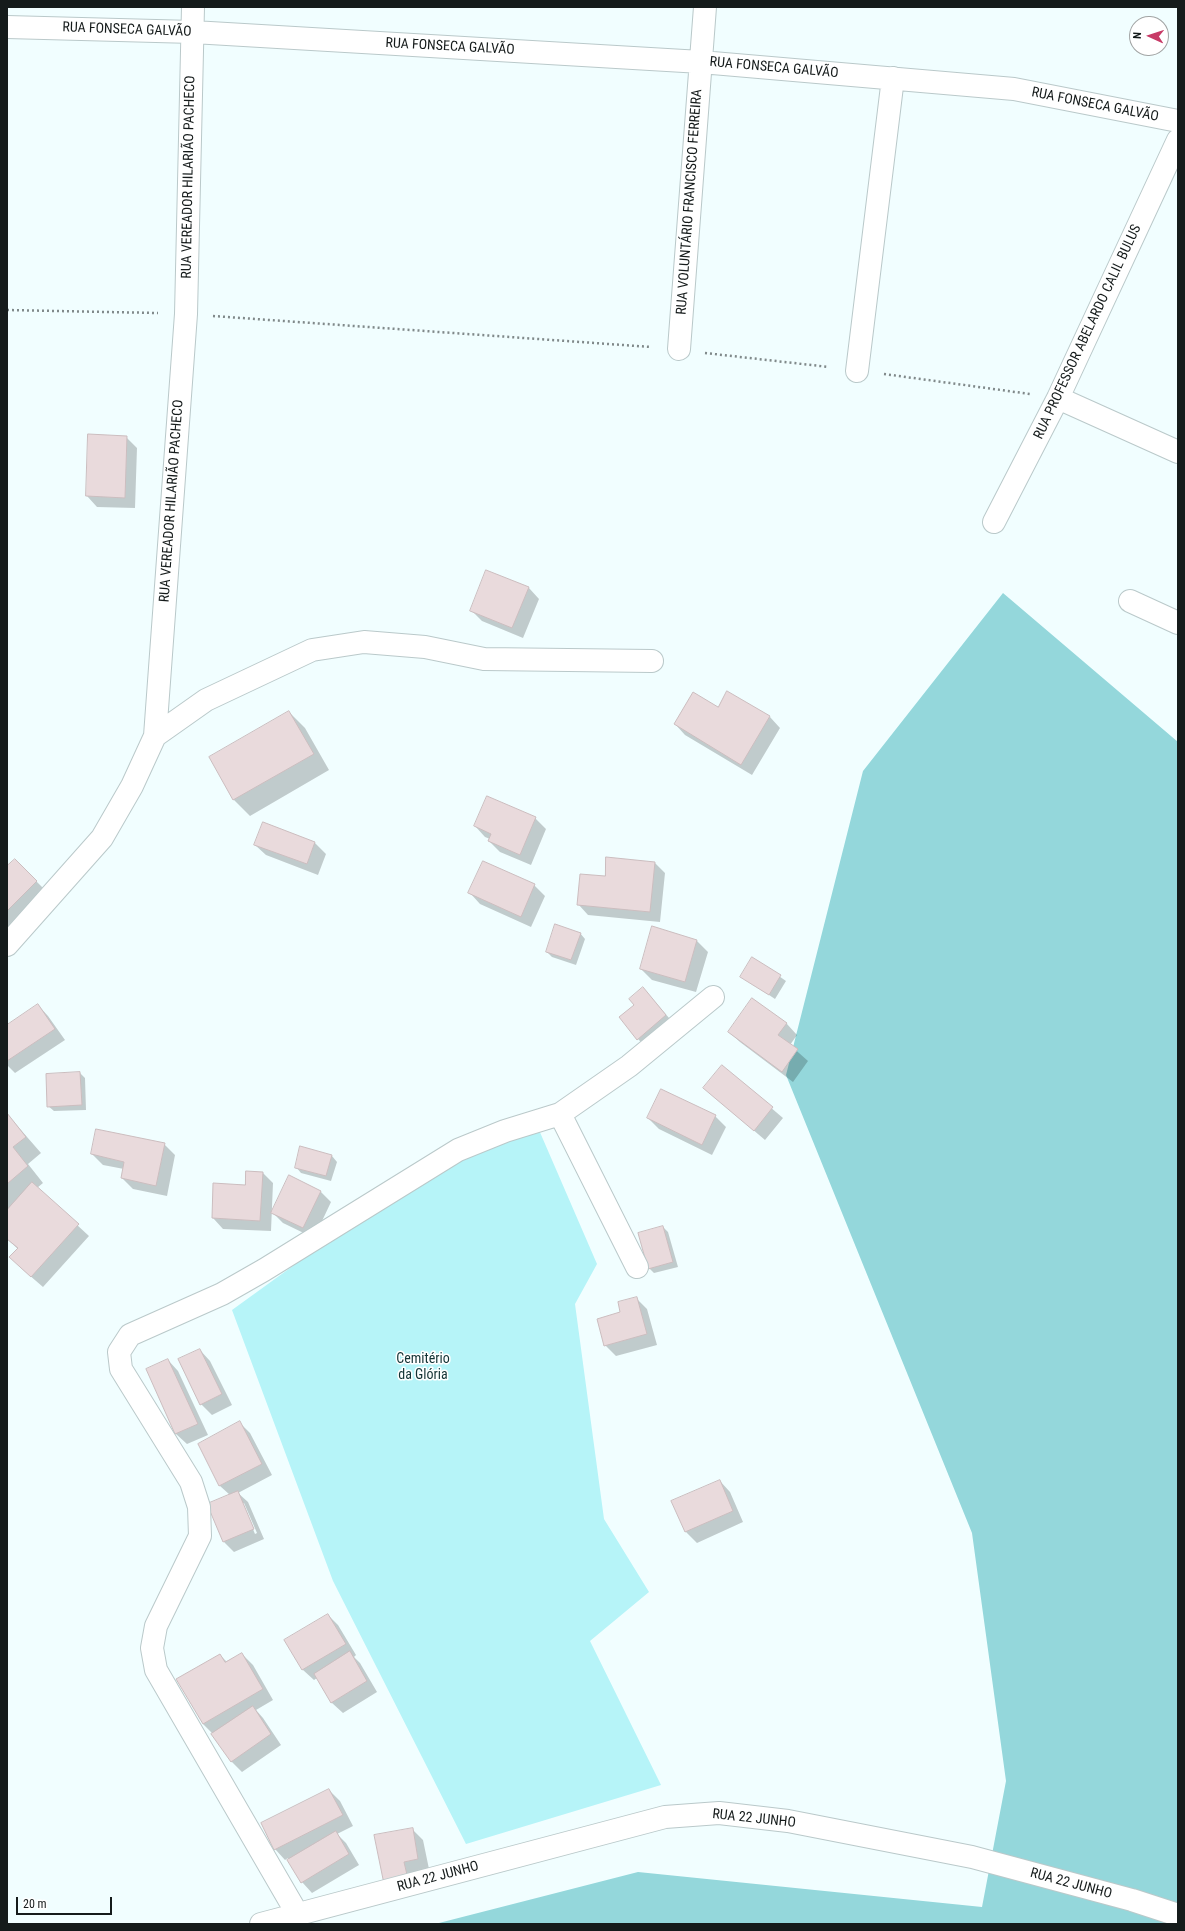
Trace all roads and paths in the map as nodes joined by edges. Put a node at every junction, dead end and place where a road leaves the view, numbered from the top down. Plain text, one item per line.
1 (193, 7) edge
2 (705, 7) edge
3 (7, 27) edge
4 (193, 32) junction
5 (701, 62) junction
6 (893, 78) junction
7 (1178, 122) edge
8 (1178, 140) edge
9 (7, 310) edge
10 (186, 314) junction
11 (679, 349) junction
12 (857, 370) junction
13 (1058, 398) junction
14 (1178, 452) edge
15 (994, 522) dead end
16 (1130, 601) dead end
17 (1178, 623) edge
18 (652, 661) dead end
19 (155, 736) junction
20 (7, 945) edge
21 (712, 997) dead end
22 (560, 1114) junction
23 (637, 1267) dead end
24 (298, 1915) junction
25 (1178, 1915) edge
26 (260, 1924) edge

1 - 4 street, RUA VEREADOR HILARIÃO PACHECO
2 - 5 street, RUA VOLUNTÁRIO FRANCISCO FERREIRA
3 - 4 street, RUA FONSECA GALVÃO
4 - 5 street, RUA FONSECA GALVÃO
4 - 10 street, RUA VEREADOR HILARIÃO PACHECO
5 - 6 street, RUA FONSECA GALVÃO
5 - 11 street, RUA VOLUNTÁRIO FRANCISCO FERREIRA
6 - 7 street, RUA FONSECA GALVÃO
6 - 12 street
8 - 13 street, RUA PROFESSOR ABELARDO CALIL BULUS
9 - 10 path
10 - 11 path
10 - 19 street, RUA VEREADOR HILARIÃO PACHECO
11 - 12 path
12 - 13 path
13 - 14 street
13 - 15 street, RUA PROFESSOR ABELARDO CALIL BULUS
16 - 17 street
18 - 19 street
19 - 20 street, RUA VEREADOR HILARIÃO PACHECO
21 - 22 street
22 - 23 street
22 - 24 street
24 - 25 street, RUA 22 JUNHO
24 - 26 street, RUA 22 JUNHO

